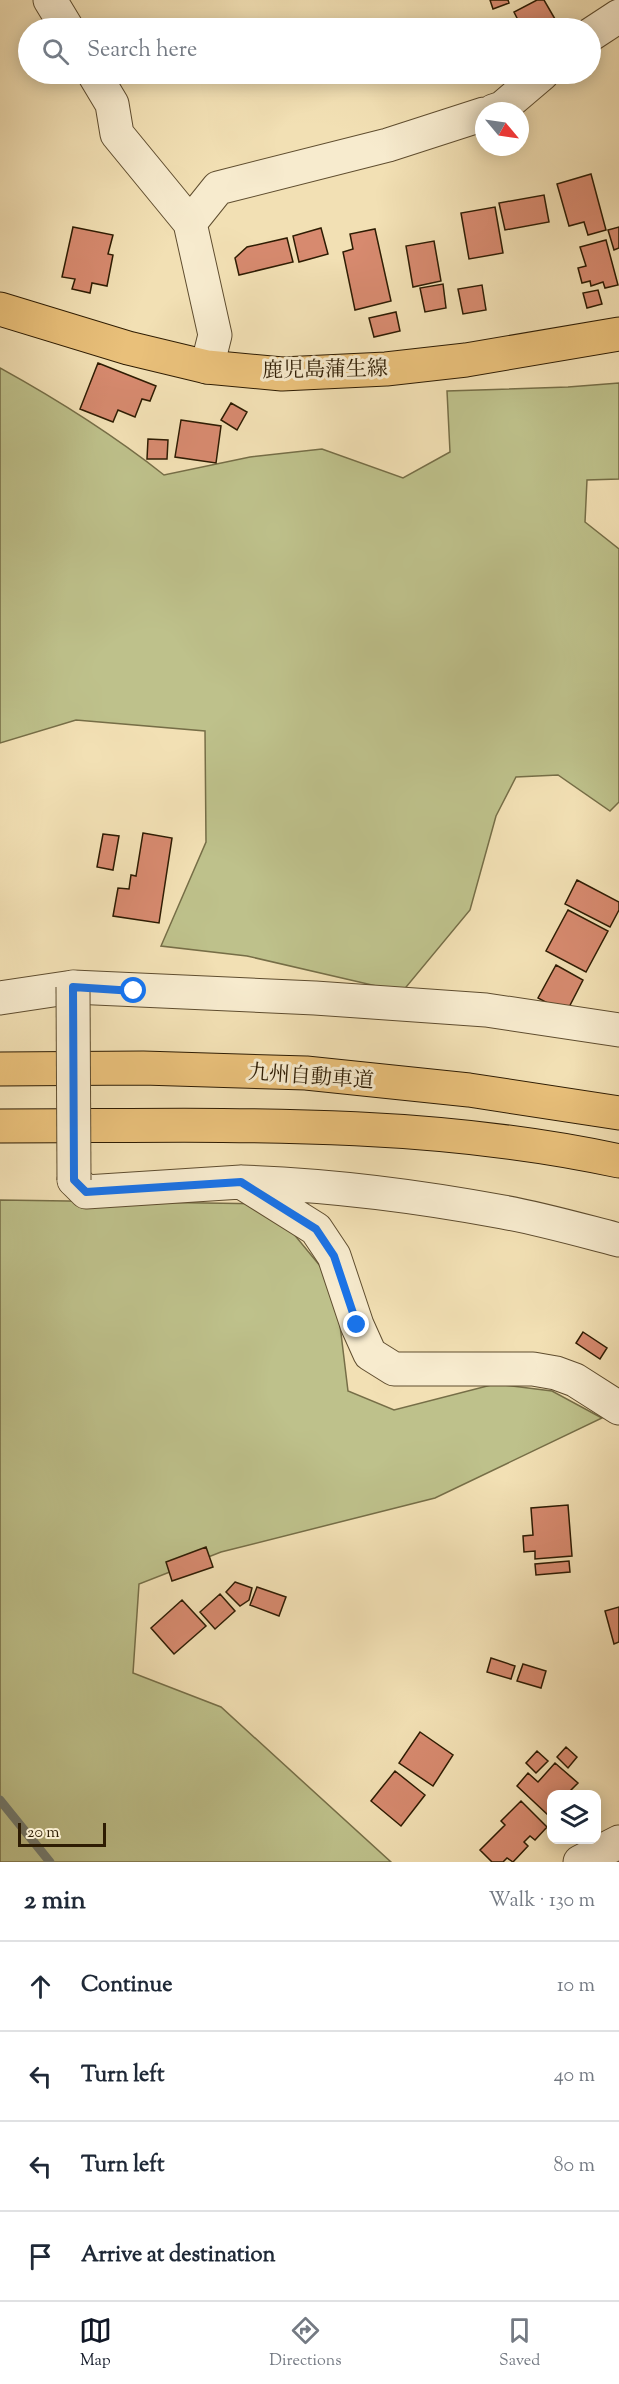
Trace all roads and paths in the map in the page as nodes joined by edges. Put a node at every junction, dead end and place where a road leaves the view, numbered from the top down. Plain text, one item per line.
1 (50, 0) edge
2 (619, 16) edge
3 (61, 18) edge
4 (601, 28) edge
5 (100, 84) edge
6 (530, 84) edge
7 (509, 102) edge
8 (475, 117) edge
9 (190, 223) junction
10 (0, 309) edge
11 (619, 334) edge
12 (207, 367) junction
13 (73, 987) junction
14 (0, 998) edge
15 (619, 1030) edge
16 (0, 1069) edge
17 (619, 1113) edge
18 (0, 1126) edge
19 (619, 1161) edge
20 (241, 1182) junction
21 (619, 1240) edge
22 (619, 1408) edge
23 (619, 1842) edge
24 (580, 1862) edge

1 - 3 street
2 - 4 street
5 - 9 street
6 - 7 street
8 - 9 street
9 - 12 street
10 - 12 main road, 鹿児島蒲生線
11 - 12 main road, 鹿児島蒲生線
13 - 14 street
13 - 15 street
13 - 20 street, bridge
16 - 17 main road, 九州自動車道
18 - 19 main road
20 - 21 street
20 - 22 street
23 - 24 street

